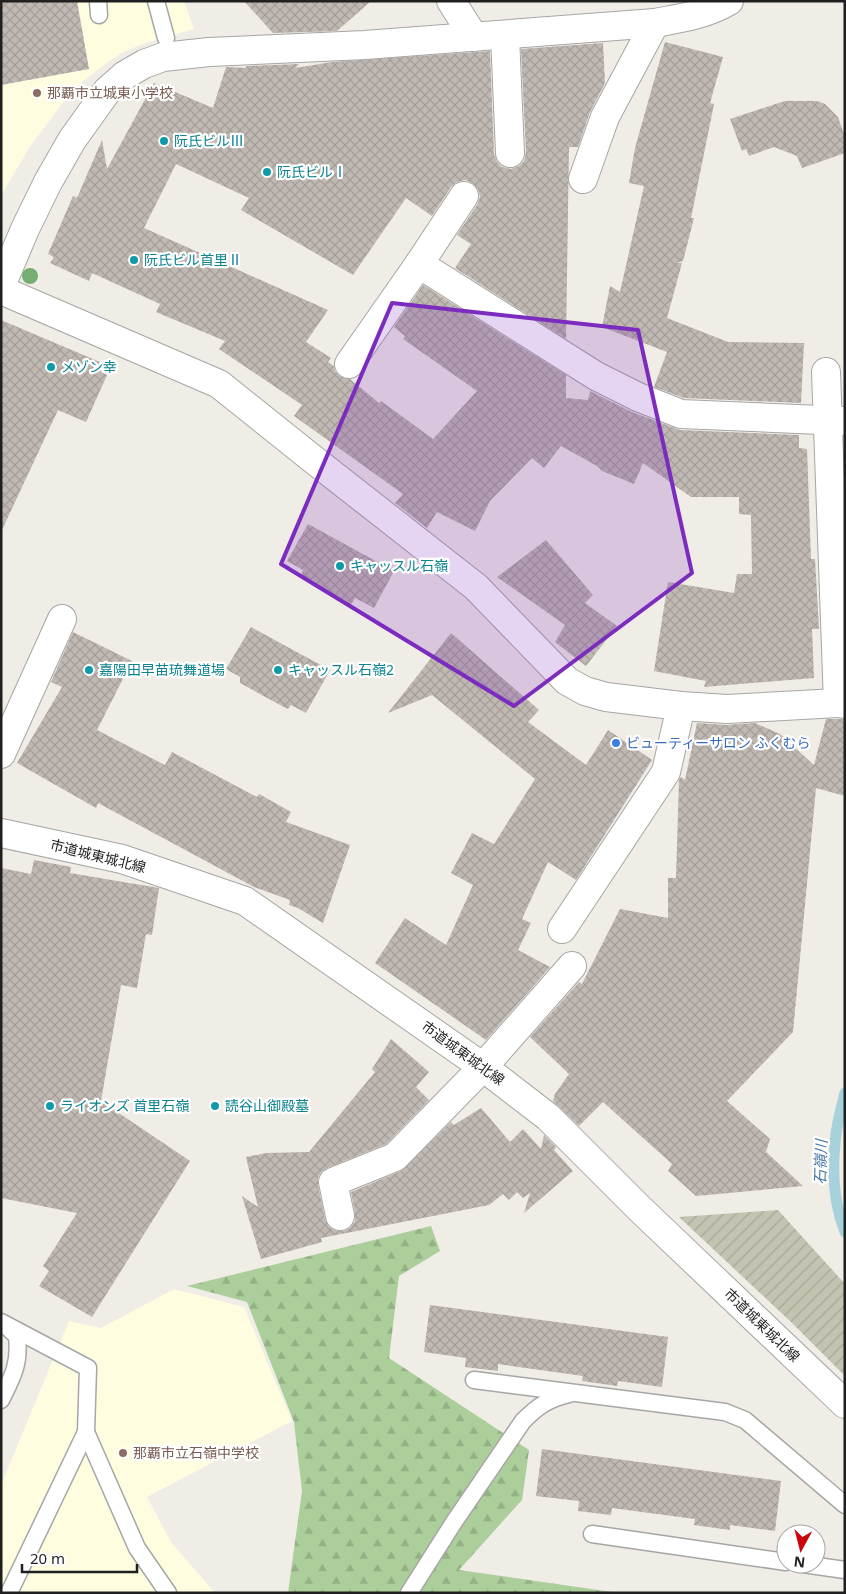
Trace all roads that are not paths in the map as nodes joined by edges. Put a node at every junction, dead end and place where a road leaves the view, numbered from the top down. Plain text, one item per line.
1 (156, 1) edge
2 (451, 1) edge
3 (729, 1) edge
4 (693, 8) edge
5 (655, 23) junction
6 (505, 36) junction
7 (474, 38) junction
8 (169, 47) junction
9 (510, 153) dead end
10 (583, 179) dead end
11 (464, 196) dead end
12 (419, 264) junction
13 (1, 286) edge
14 (1, 290) edge
15 (349, 364) dead end
16 (826, 372) dead end
17 (837, 420) edge
18 (62, 619) dead end
19 (841, 704) edge
20 (681, 706) junction
21 (1, 754) edge
22 (1, 833) edge
23 (562, 929) dead end
24 (572, 966) dead end
25 (483, 1067) junction
26 (340, 1216) dead end
27 (1, 1322) edge
28 (474, 1380) dead end
29 (574, 1392) junction
30 (843, 1397) edge
31 (1, 1400) edge
32 (86, 1432) junction
33 (845, 1505) edge
34 (592, 1534) dead end
35 (776, 1561) edge
36 (826, 1567) edge
37 (845, 1570) edge
38 (10, 1593) edge
39 (168, 1593) edge
40 (409, 1593) edge

1 - 8 lane
2 - 7 street
3 - 4 street
4 - 5 street
5 - 6 street
5 - 10 street
6 - 7 street
6 - 9 street
7 - 8 street
8 - 13 street
11 - 12 street
12 - 15 street
12 - 17 street
14 - 20 street
16 - 17 street
17 - 19 street
18 - 21 street
19 - 20 street
20 - 23 street
22 - 25 street, 市道城東城北線
24 - 25 street
25 - 26 street
25 - 30 street, 市道城東城北線
27 - 31 lane
27 - 32 lane
28 - 29 lane
29 - 33 lane
29 - 40 lane
32 - 38 lane
32 - 39 lane
34 - 35 lane
36 - 37 lane

